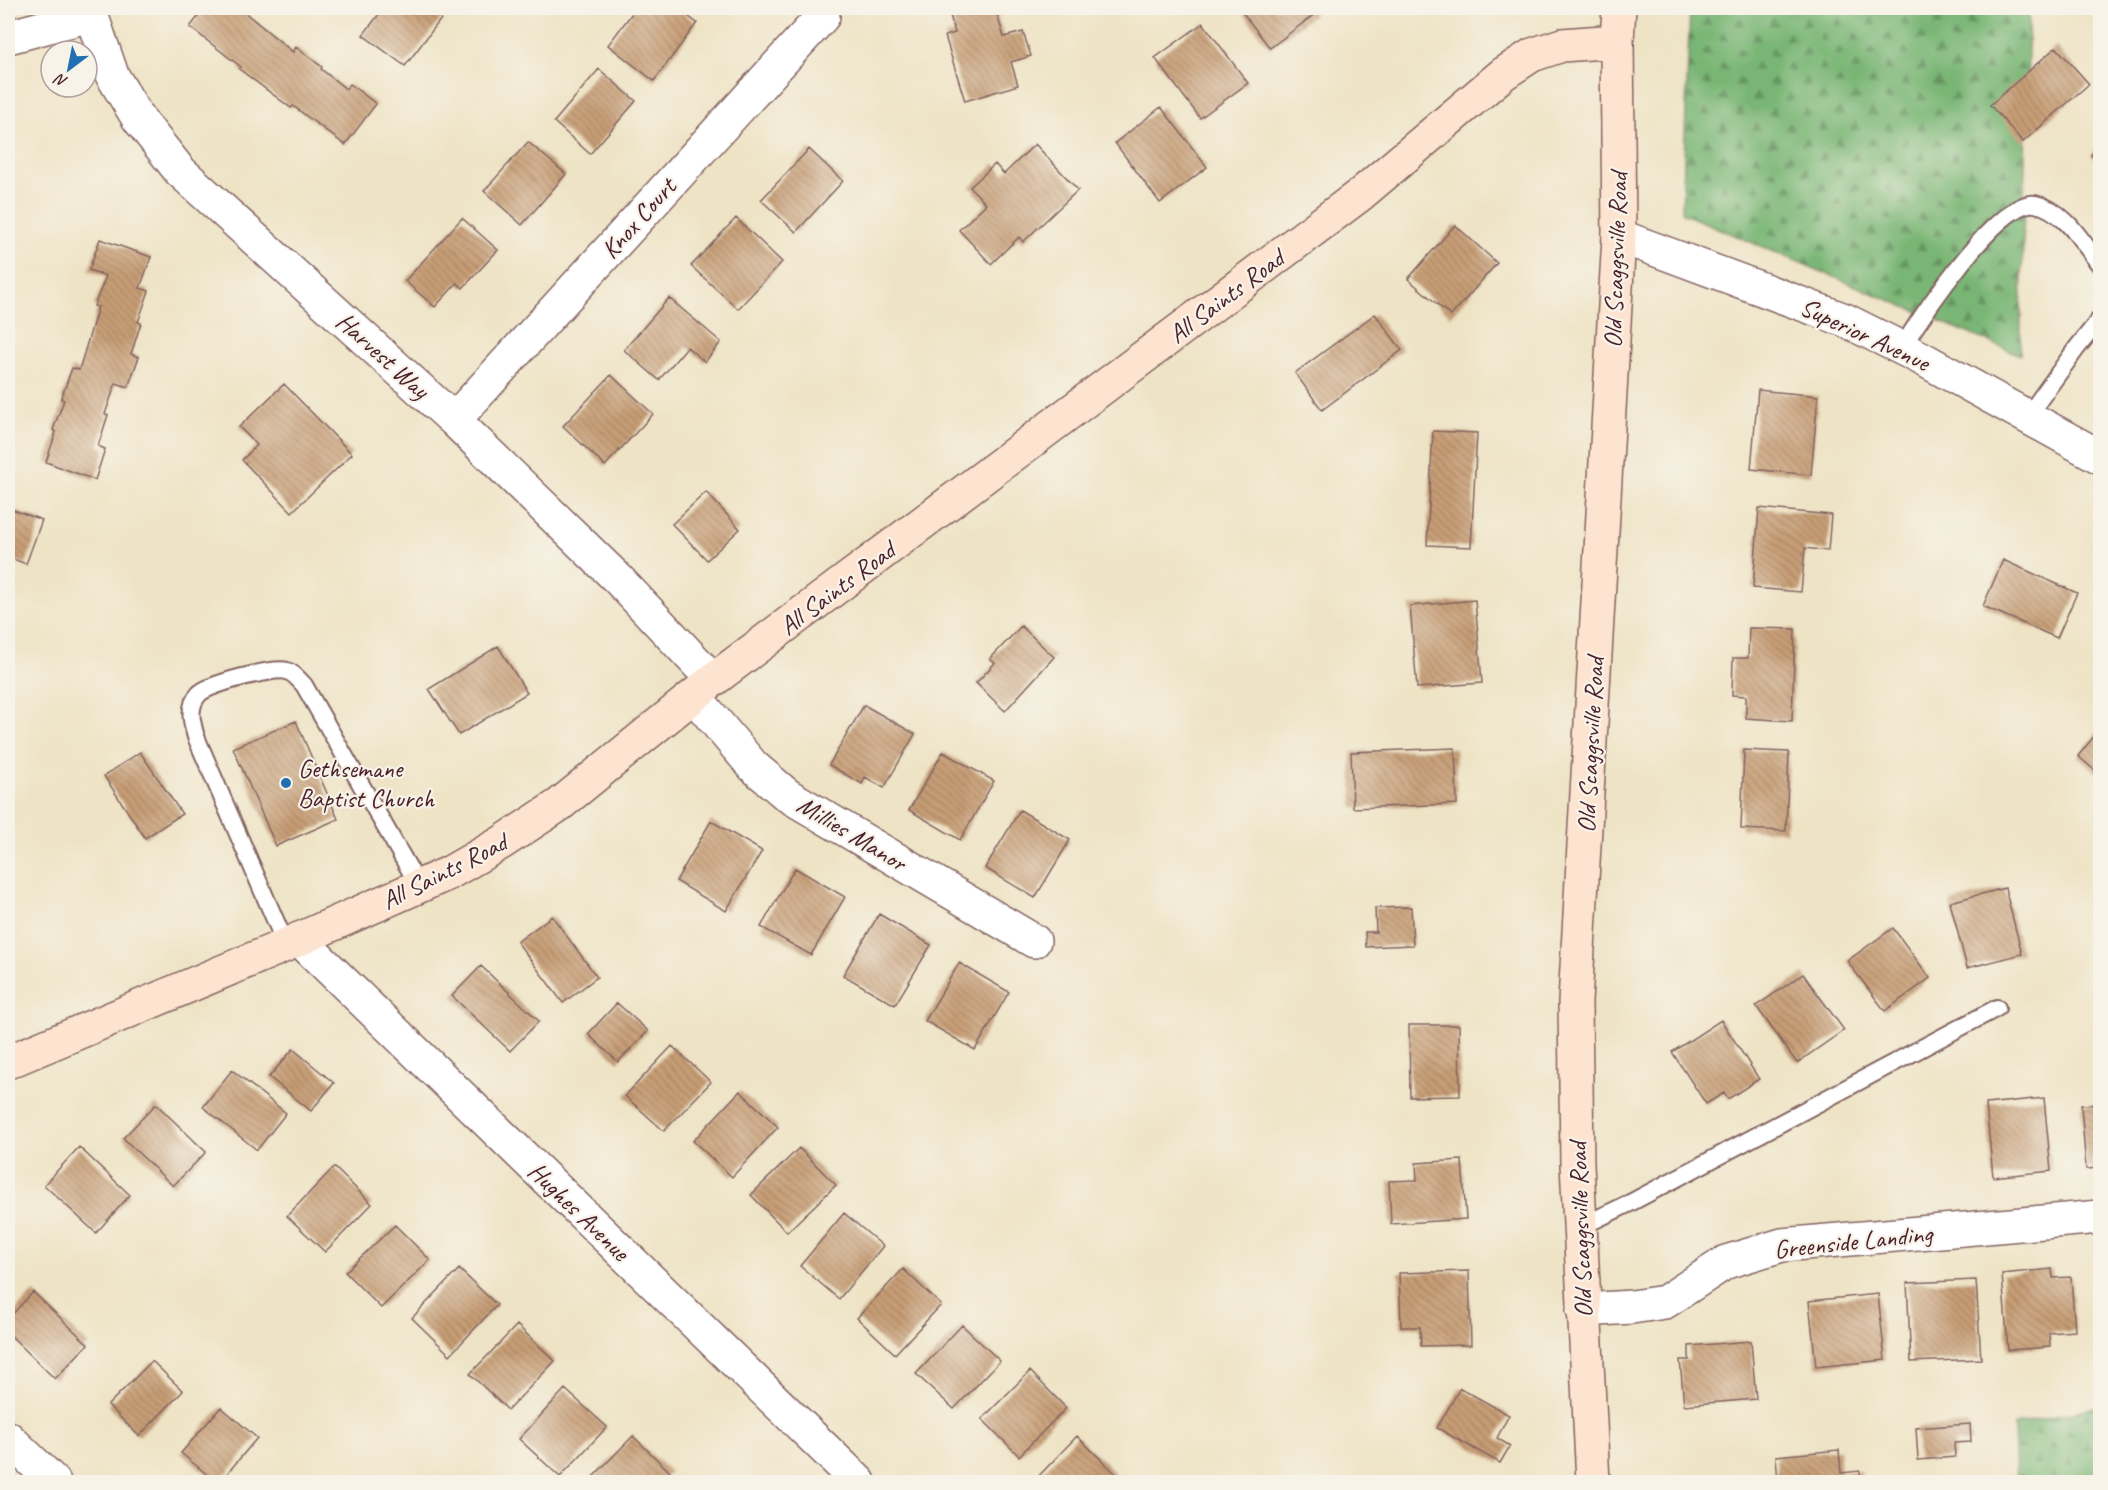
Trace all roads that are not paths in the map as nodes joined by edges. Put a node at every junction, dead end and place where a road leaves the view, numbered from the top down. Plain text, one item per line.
1 (1619, 8) edge
2 (89, 11) edge
3 (823, 16) dead end
4 (8, 37) edge
5 (1617, 41) junction
6 (1619, 236) junction
7 (2100, 265) edge
8 (2100, 319) edge
9 (1901, 349) junction
10 (2027, 417) junction
11 (454, 420) junction
12 (2100, 457) edge
13 (704, 688) junction
14 (418, 886) junction
15 (1034, 941) dead end
16 (292, 942) junction
17 (1997, 1008) dead end
18 (8, 1062) edge
19 (2100, 1217) edge
20 (1580, 1227) junction
21 (1583, 1310) junction
22 (8, 1438) edge
23 (54, 1482) edge
24 (859, 1482) edge
25 (1593, 1482) edge

1 - 5 street, Old Scaggsville Road
2 - 4 street
2 - 11 street, Harvest Way
3 - 11 street, Knox Court
5 - 6 street, Old Scaggsville Road
5 - 13 street, All Saints Road
6 - 9 street, Superior Avenue
6 - 20 street, Old Scaggsville Road
7 - 9 lane
8 - 10 lane
9 - 10 street, Superior Avenue
10 - 12 street, Superior Avenue
11 - 13 street, Harvest Way
13 - 14 street, All Saints Road
13 - 15 street, Millies Manor
14 - 16 street, All Saints Road
14 - 16 lane
16 - 18 street, All Saints Road
16 - 24 street, Hughes Avenue
17 - 20 lane
19 - 21 street, Greenside Landing
20 - 21 street, Old Scaggsville Road
21 - 25 street, Old Scaggsville Road
22 - 23 street

